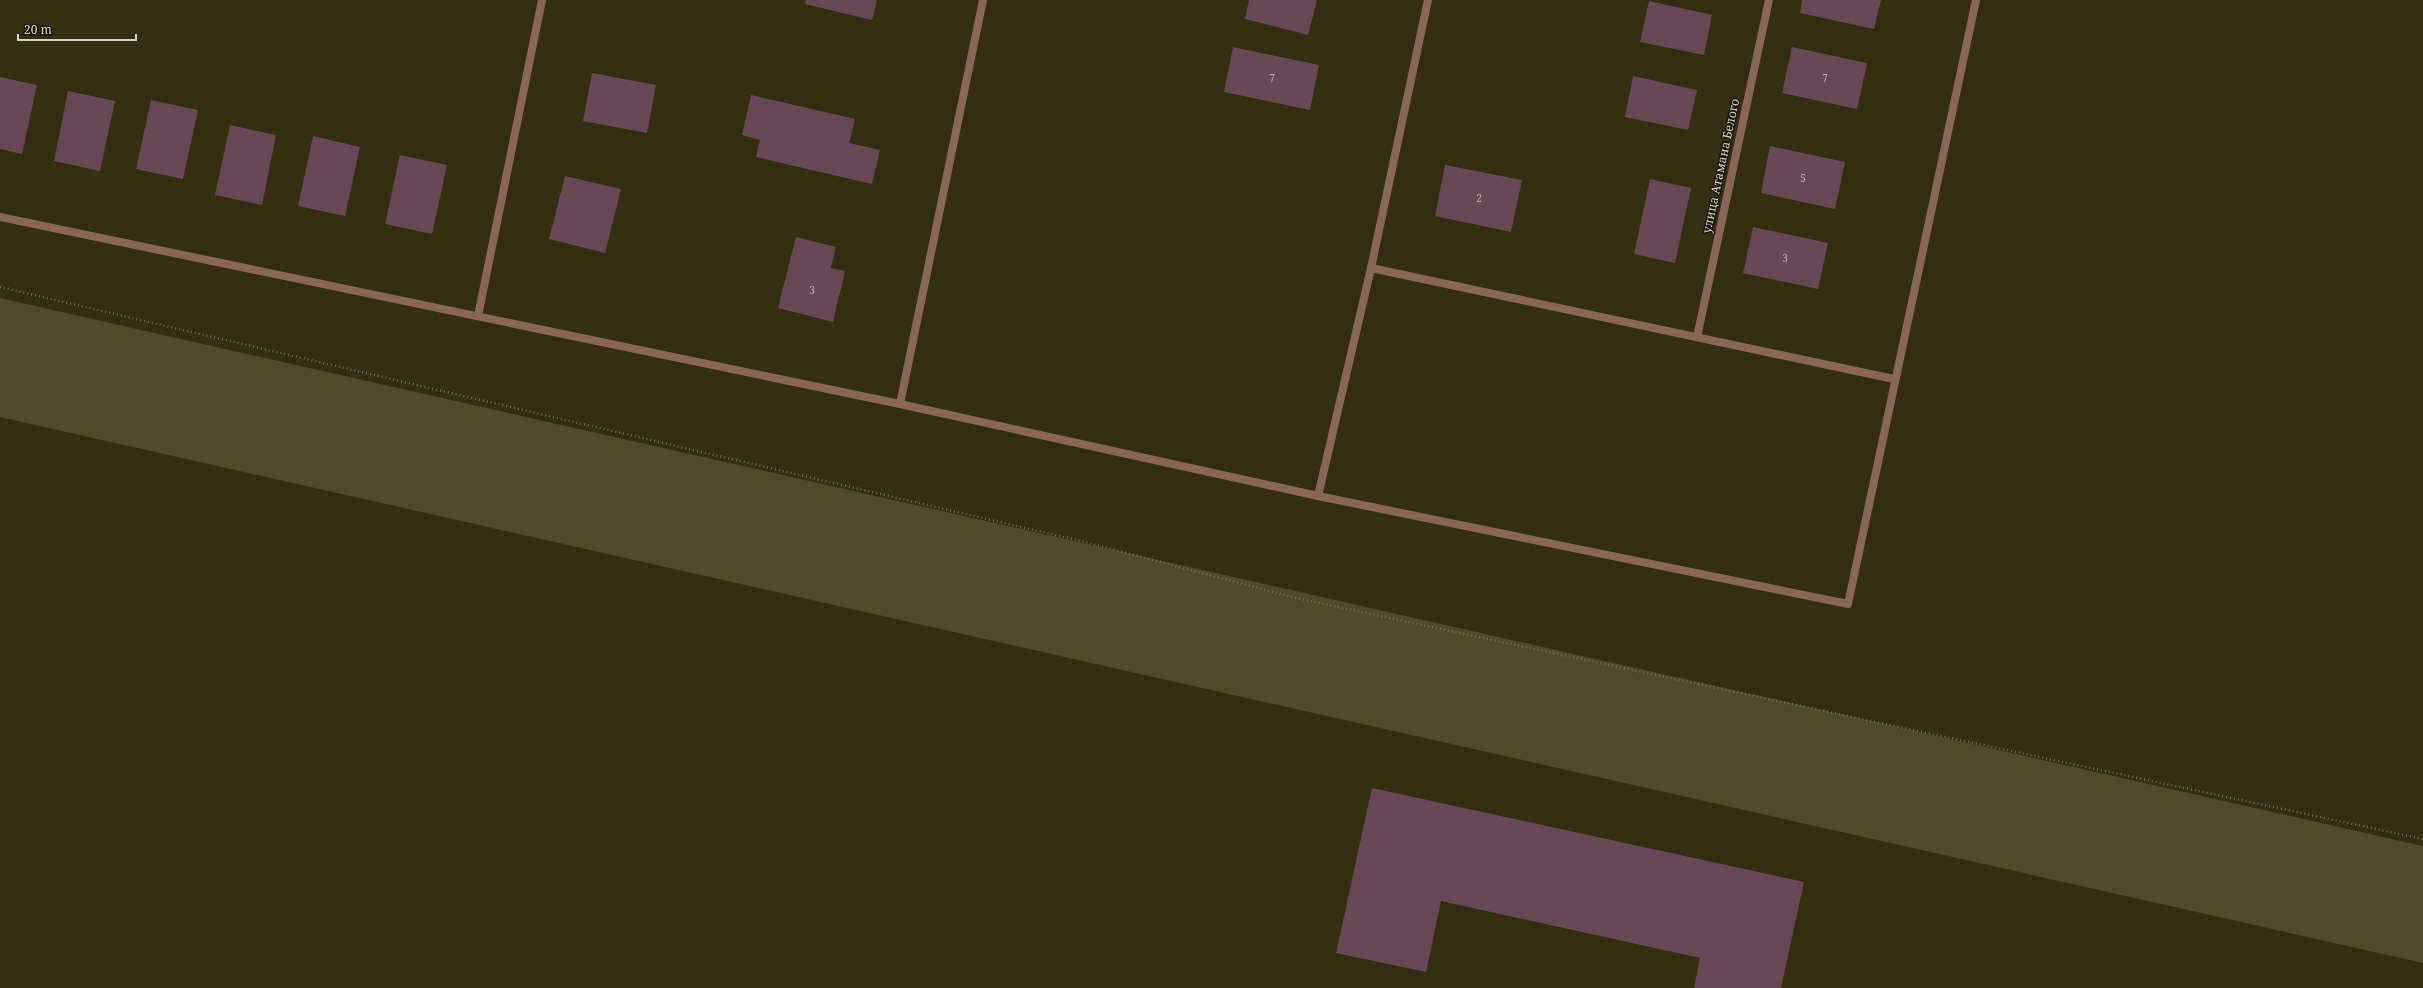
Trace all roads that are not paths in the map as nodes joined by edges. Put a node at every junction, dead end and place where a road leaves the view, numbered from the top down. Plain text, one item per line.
1 (542, 0) edge
2 (983, 0) edge
3 (1428, 0) edge
4 (1769, 0) edge
5 (1976, 0) edge
6 (0, 217) edge
7 (1371, 268) junction
8 (478, 316) junction
9 (1697, 337) junction
10 (1894, 379) junction
11 (900, 404) junction
12 (1318, 496) junction

1 - 8 street
2 - 11 street
3 - 7 street
4 - 9 street, улица Атамана Белого
5 - 10 street
6 - 8 street
7 - 9 street
7 - 12 street
8 - 11 street
9 - 10 street
10 - 12 street
11 - 12 street

